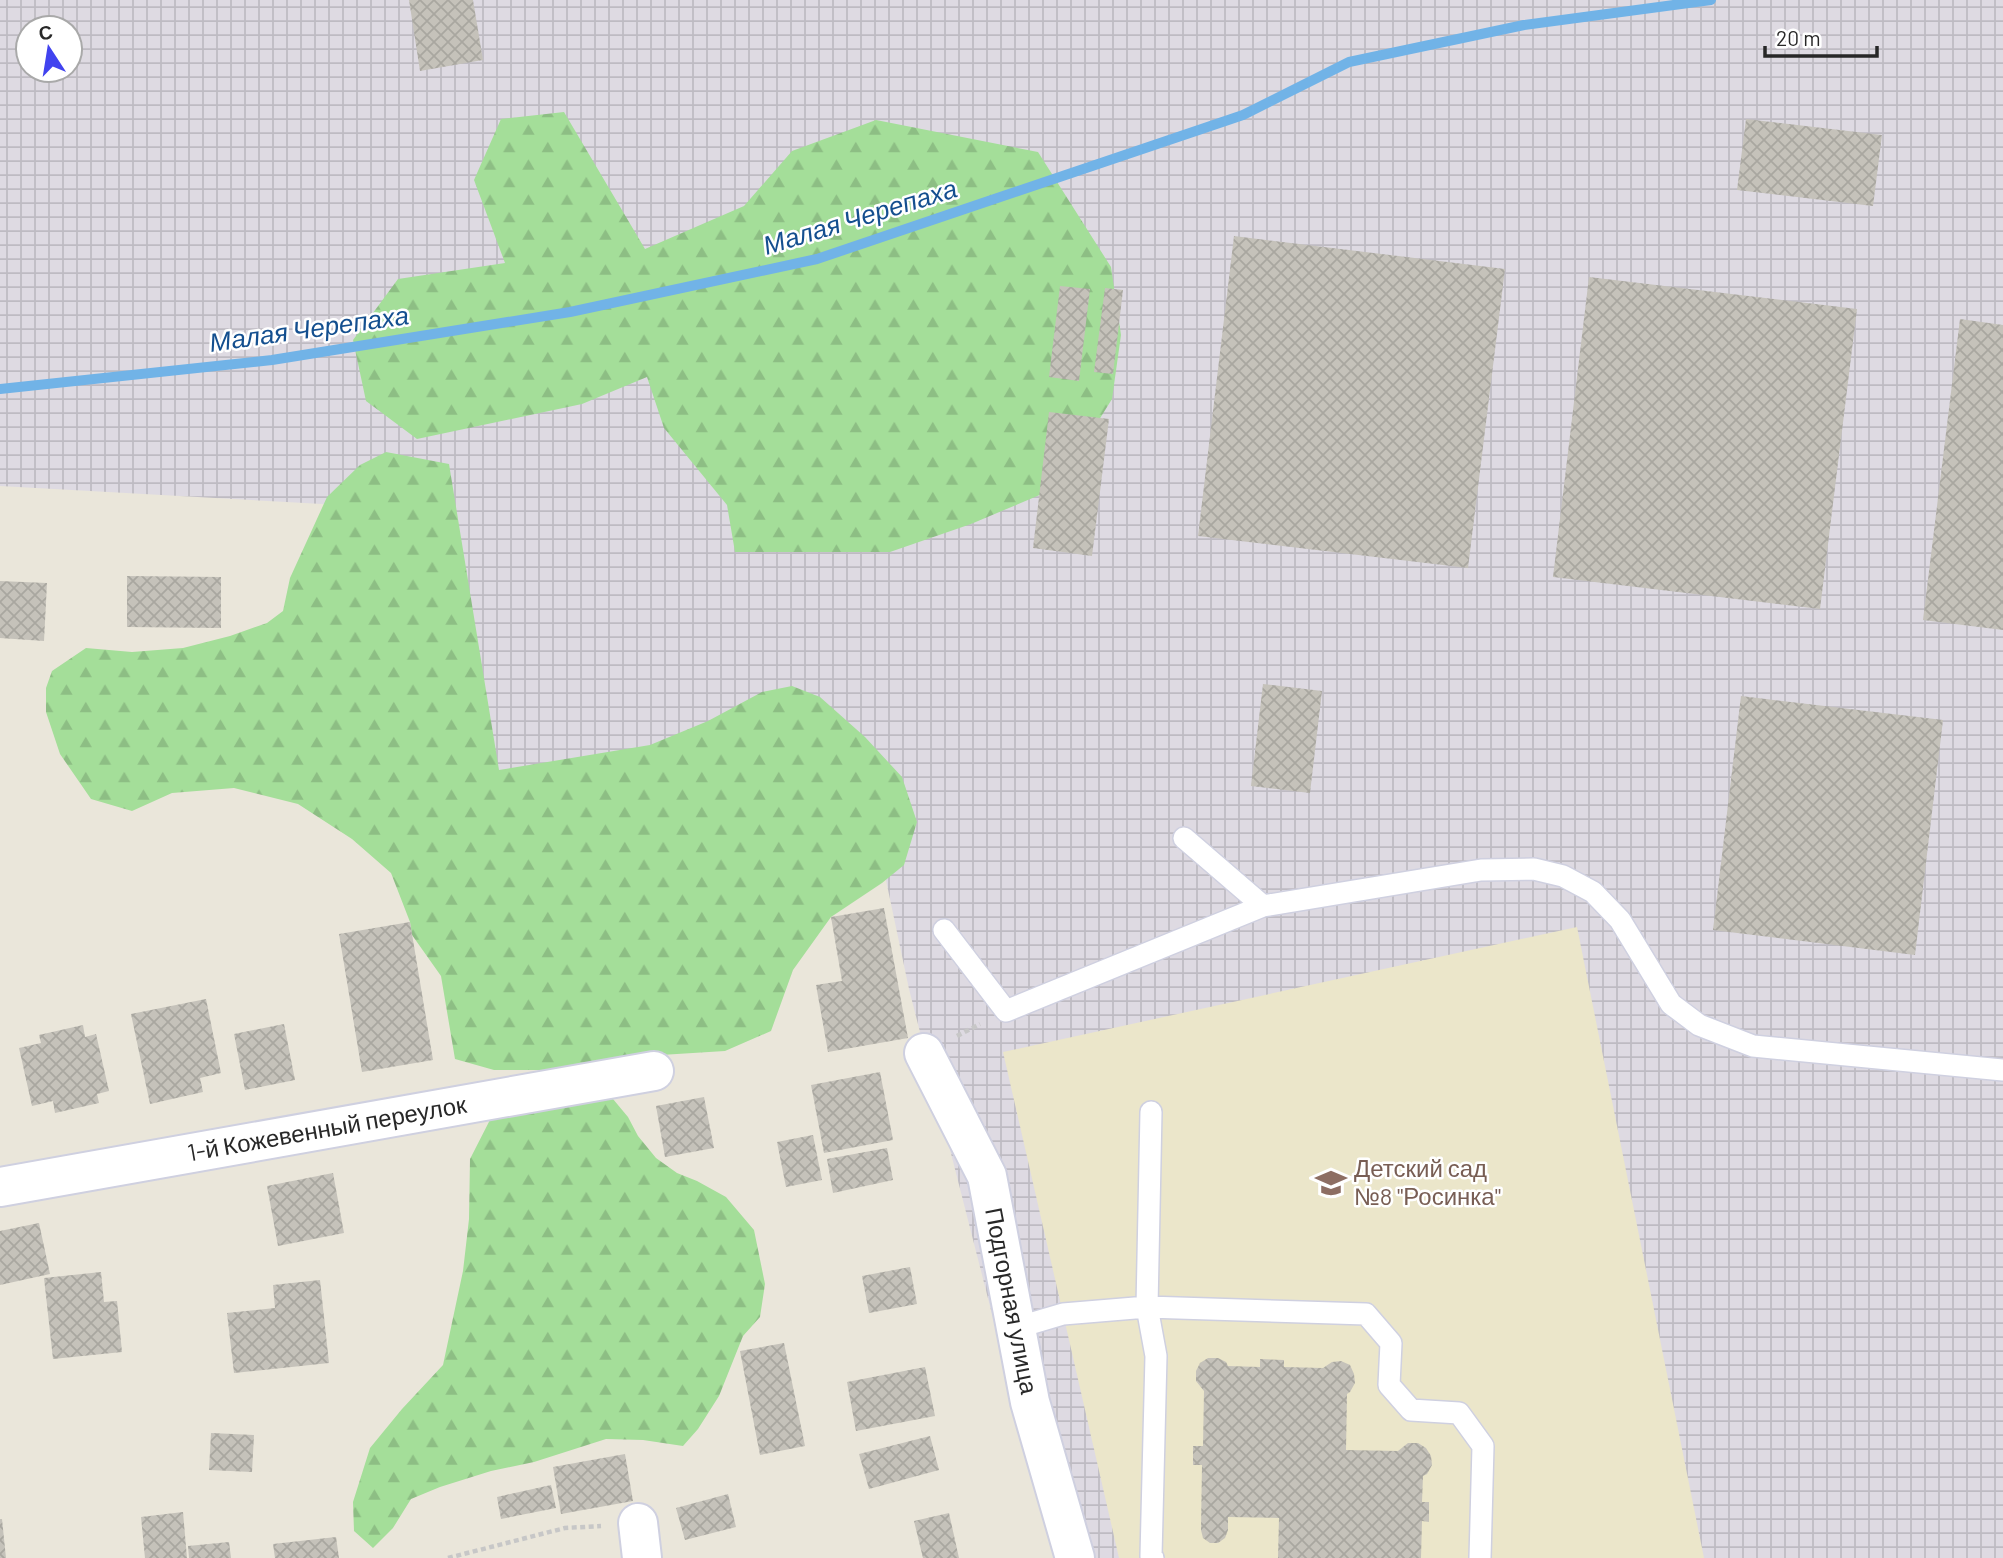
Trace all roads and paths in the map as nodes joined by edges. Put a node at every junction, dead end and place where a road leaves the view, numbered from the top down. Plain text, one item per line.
1 (1184, 838) dead end
2 (1263, 906) junction
3 (944, 930) dead end
4 (1006, 1011) junction
5 (924, 1053) joint
6 (2003, 1070) edge
7 (654, 1072) dead end
8 (1151, 1112) dead end
9 (0, 1187) edge
10 (1147, 1307) junction
11 (1016, 1328) junction
12 (640, 1540) edge
13 (448, 1558) edge
14 (1074, 1558) edge
15 (1153, 1558) edge
16 (1480, 1558) edge

1 - 2 lane
2 - 4 lane
2 - 6 lane
3 - 4 lane
4 - 5 path
5 - 11 street, Подгорная улица
7 - 9 street, 1-й Кожевенный переулок
8 - 10 lane
10 - 11 lane
10 - 15 lane
10 - 16 lane
11 - 14 street, Подгорная улица
12 - 13 path

